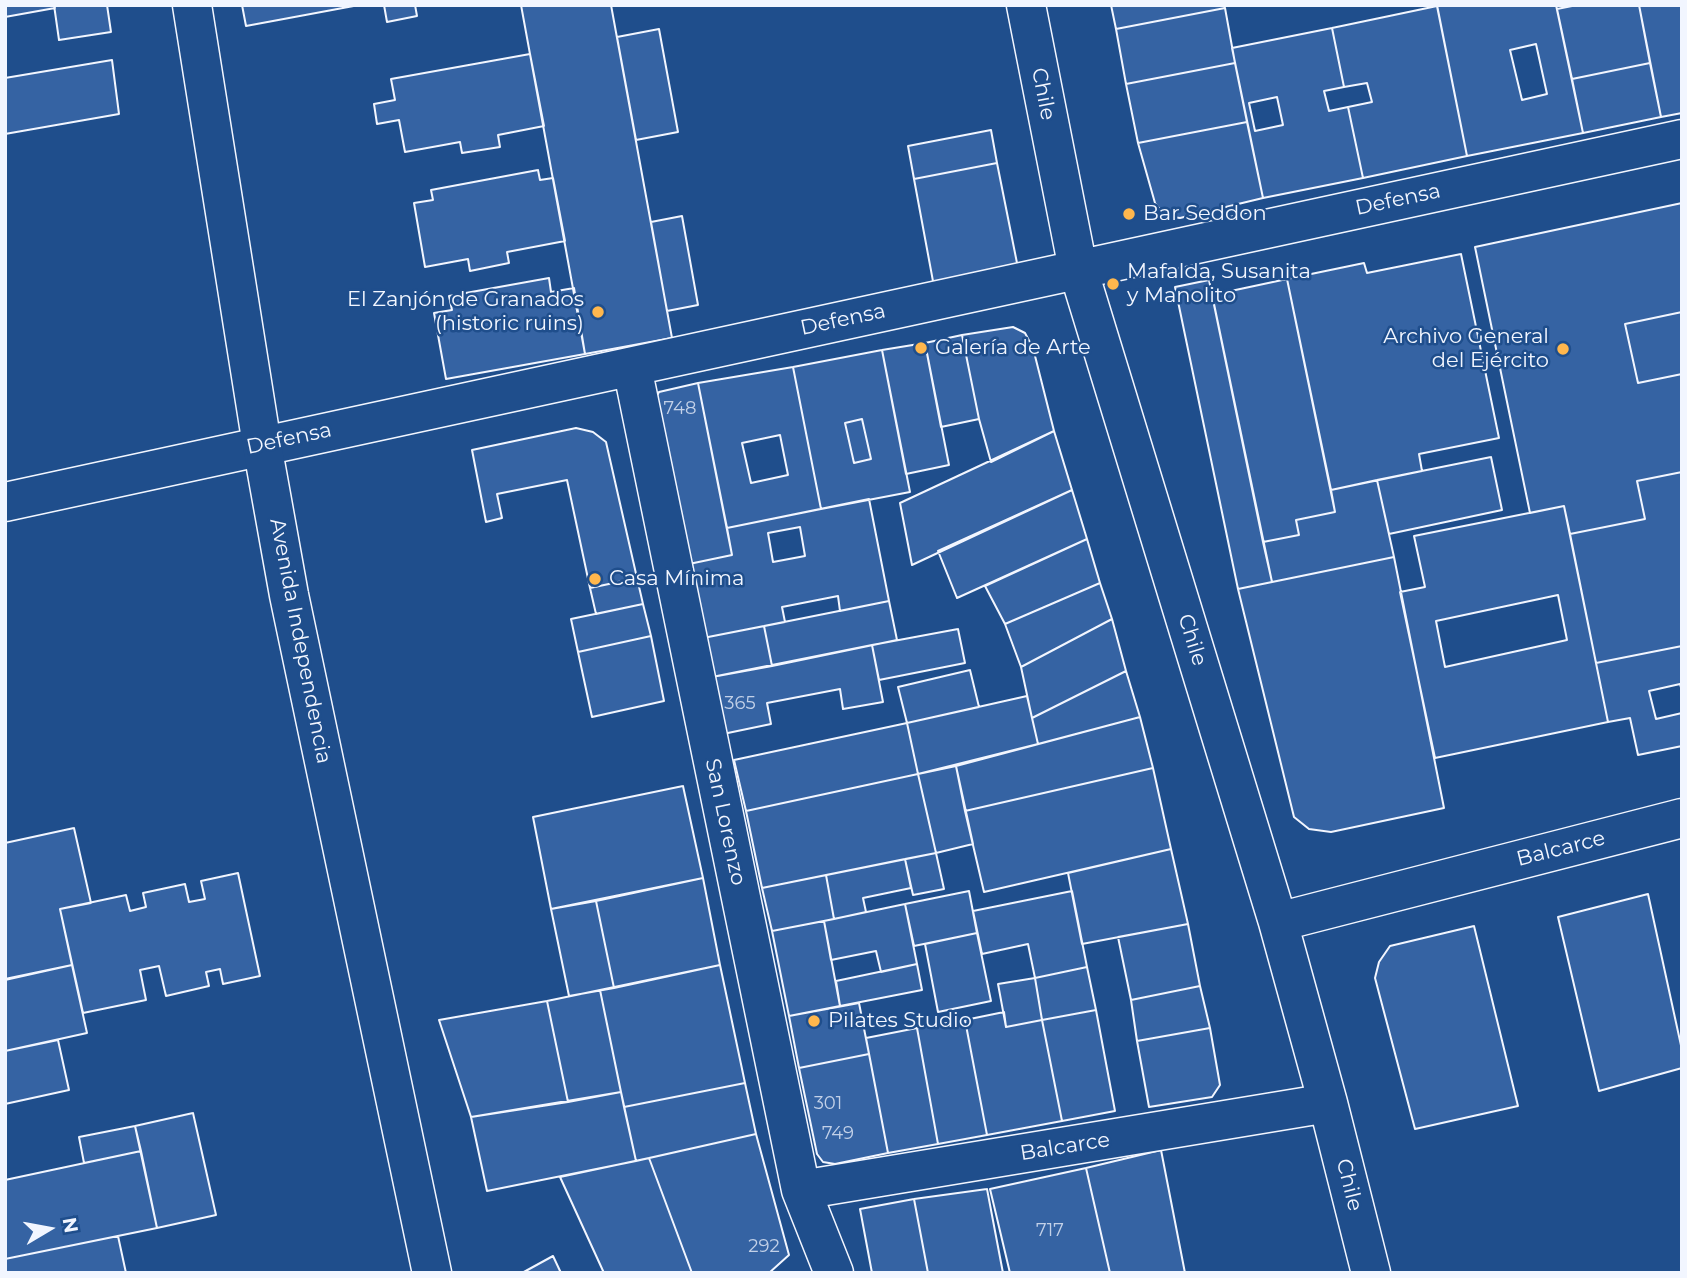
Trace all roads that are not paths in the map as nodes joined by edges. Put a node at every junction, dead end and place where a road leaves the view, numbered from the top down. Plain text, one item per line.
1 (192, 5) edge
2 (1026, 5) edge
3 (1682, 139) edge
4 (1078, 269) junction
5 (632, 367) junction
6 (262, 445) junction
7 (5, 502) edge
8 (1682, 818) edge
9 (1278, 922) junction
10 (1328, 1103) junction
11 (801, 1190) junction
12 (432, 1273) edge
13 (834, 1273) edge
14 (1371, 1273) edge

1 - 6 street, Avenida Independencia
2 - 4 street, Chile
3 - 4 street, Defensa
4 - 5 street, Defensa
4 - 9 street, Chile
5 - 6 street, Defensa
5 - 11 street, San Lorenzo
6 - 7 street, Defensa
6 - 12 street, Avenida Independencia
8 - 9 street, Balcarce
9 - 10 street, Chile
10 - 11 street, Balcarce
10 - 14 street, Chile
11 - 13 street, San Lorenzo

